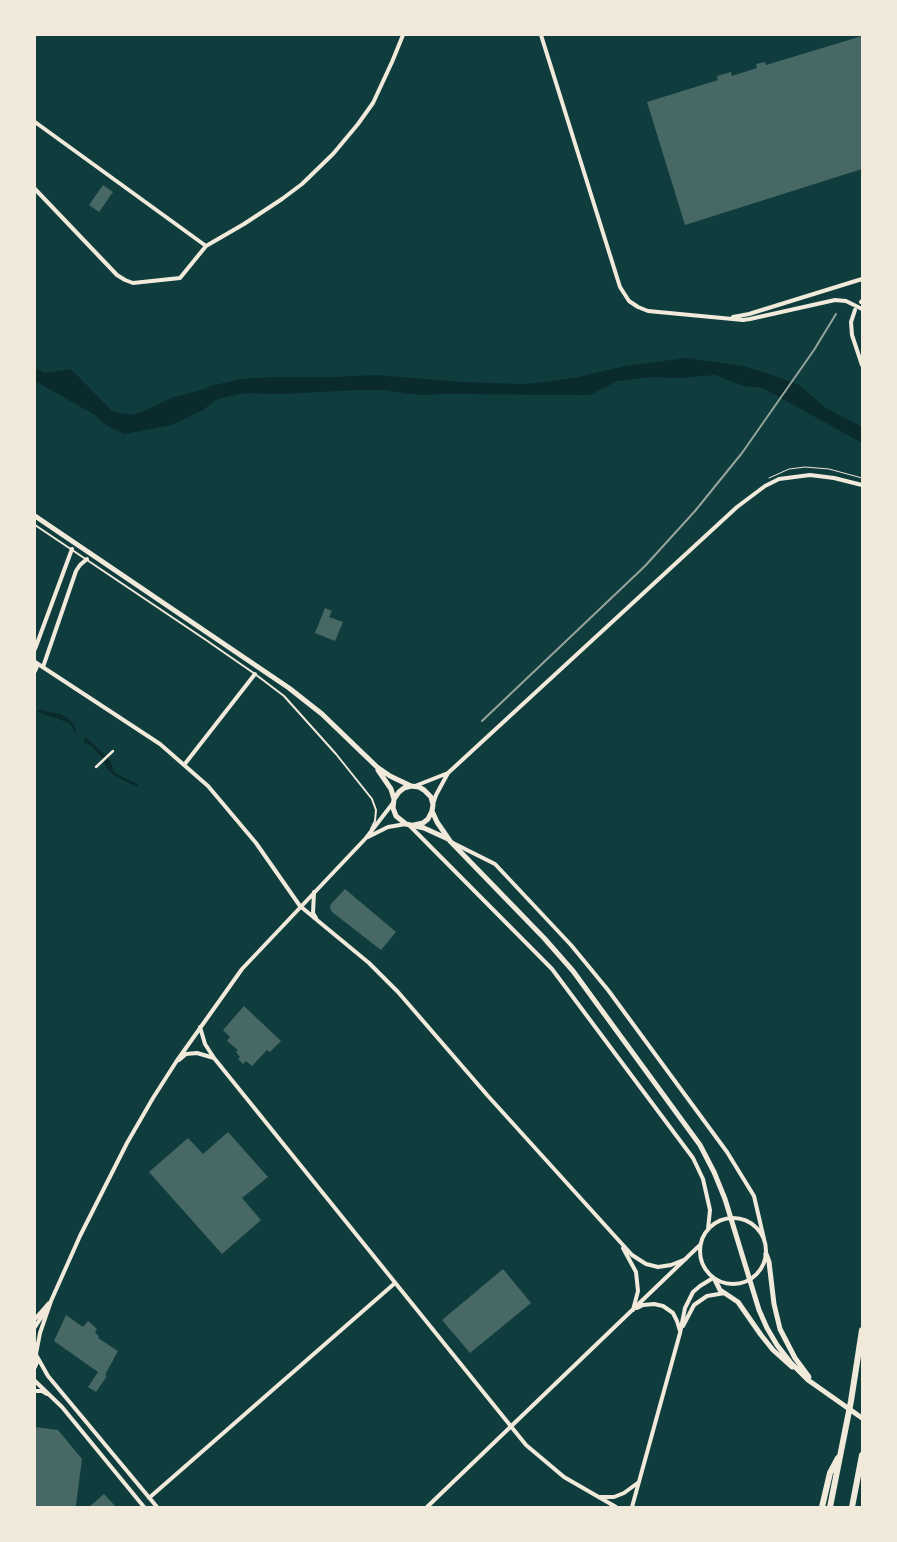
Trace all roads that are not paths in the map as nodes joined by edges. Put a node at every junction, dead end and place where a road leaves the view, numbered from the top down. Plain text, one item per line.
1 (404, 35) edge
2 (540, 35) edge
3 (35, 122) edge
4 (35, 189) edge
5 (206, 246) junction
6 (862, 279) edge
7 (862, 309) edge
8 (855, 310) dead end
9 (721, 318) junction
10 (862, 365) edge
11 (862, 485) edge
12 (35, 516) edge
13 (35, 525) edge
14 (72, 549) junction
15 (87, 559) junction
16 (35, 649) edge
17 (36, 663) edge
18 (43, 667) junction
19 (35, 671) edge
20 (255, 674) junction
21 (113, 751) dead end
22 (184, 765) junction
23 (96, 767) dead end
24 (377, 767) junction
25 (448, 773) junction
26 (413, 786) junction
27 (394, 801) junction
28 (432, 808) junction
29 (410, 825) junction
30 (366, 838) junction
31 (450, 841) junction
32 (314, 892) junction
33 (300, 906) junction
34 (317, 920) junction
35 (200, 1027) junction
36 (214, 1058) junction
37 (176, 1062) junction
38 (708, 1229) junction
39 (764, 1239) junction
40 (620, 1242) junction
41 (701, 1244) junction
42 (766, 1254) junction
43 (686, 1259) junction
44 (714, 1279) junction
45 (395, 1283) junction
46 (724, 1293) junction
47 (51, 1301) junction
48 (633, 1310) junction
49 (35, 1319) edge
50 (35, 1327) edge
51 (862, 1330) edge
52 (680, 1333) junction
53 (36, 1355) edge
54 (35, 1367) edge
55 (801, 1373) junction
56 (35, 1381) edge
57 (820, 1388) junction
58 (35, 1391) edge
59 (50, 1395) junction
60 (862, 1418) edge
61 (511, 1427) junction
62 (843, 1448) junction
63 (862, 1455) edge
64 (639, 1482) junction
65 (598, 1497) junction
66 (149, 1498) junction
67 (144, 1507) edge
68 (157, 1507) edge
69 (427, 1507) edge
70 (616, 1507) edge
71 (632, 1507) edge
72 (822, 1507) edge
73 (830, 1507) edge
74 (852, 1507) edge

1 - 5 street
2 - 9 street
3 - 5 street
4 - 5 street
6 - 9 street
7 - 9 street
8 - 10 street
11 - 25 street
12 - 24 main road
13 - 14 lane
14 - 15 lane
14 - 16 street
15 - 18 street
15 - 20 lane
17 - 18 street
17 - 19 street
18 - 22 street
20 - 22 street
20 - 30 lane
21 - 23 street
22 - 33 street
24 - 26 main road
24 - 27 main road
25 - 26 street
25 - 28 street
26 - 27 main road
26 - 28 main road
27 - 29 main road
27 - 30 street
28 - 29 main road
28 - 31 main road
29 - 30 street
29 - 31 main road
29 - 38 street
30 - 32 street
31 - 39 street
31 - 55 main road
32 - 33 street
32 - 34 street
33 - 34 street
33 - 35 street
34 - 40 street
35 - 36 street
35 - 37 street
36 - 37 street
36 - 45 street
37 - 47 street
38 - 39 street
38 - 41 street
39 - 42 street
40 - 43 street
40 - 48 street
41 - 43 street
41 - 44 street
42 - 44 street
42 - 57 main road
43 - 48 street
44 - 46 main road
44 - 52 street
45 - 61 street
45 - 66 street
46 - 52 street
46 - 55 main road
47 - 49 street
47 - 50 street
47 - 53 street
48 - 52 street
48 - 61 street
51 - 62 highway
52 - 64 street
53 - 54 street
53 - 66 street
55 - 57 main road
56 - 59 street
57 - 60 main road
58 - 59 street
59 - 67 street
61 - 65 street
61 - 69 street
62 - 72 highway
62 - 73 highway
63 - 74 highway
64 - 65 street
64 - 71 street
65 - 70 street
66 - 68 street

